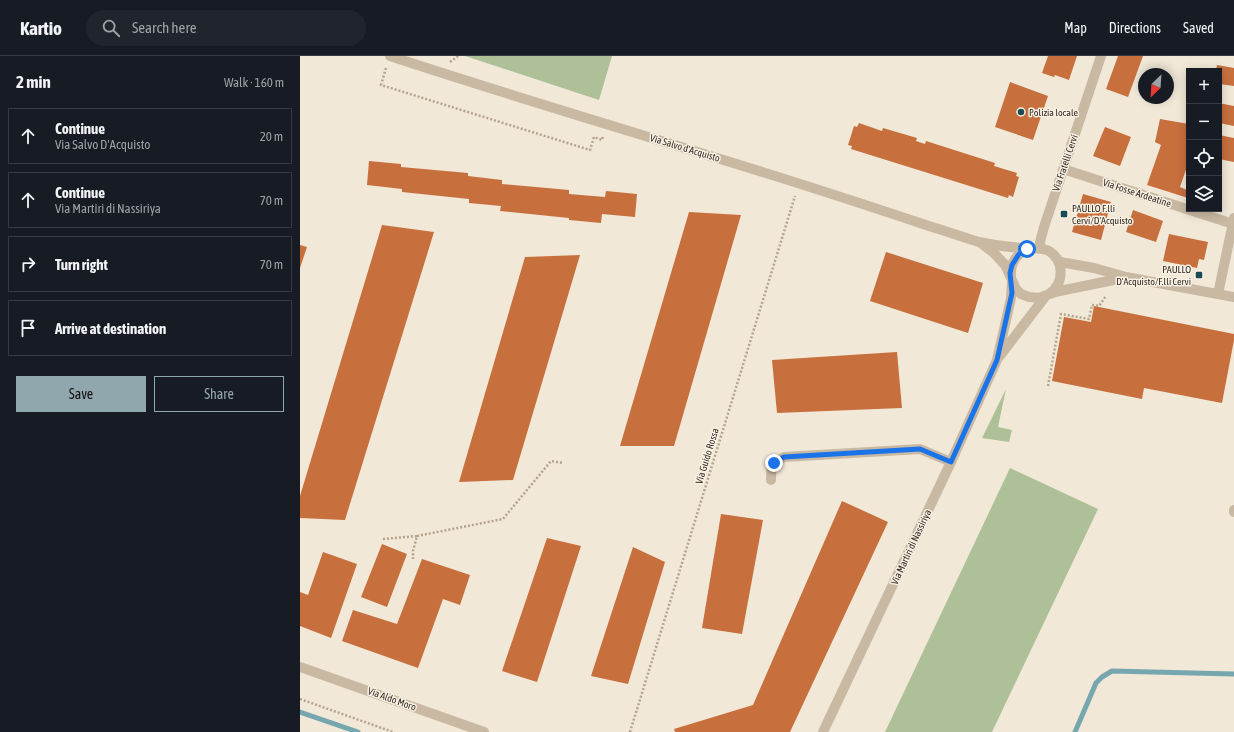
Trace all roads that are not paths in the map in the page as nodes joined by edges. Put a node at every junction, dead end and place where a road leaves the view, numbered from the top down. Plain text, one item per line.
1 (390, 56) edge
2 (1101, 56) edge
3 (1063, 169) junction
4 (1233, 221) edge
5 (979, 242) junction
6 (1035, 248) junction
7 (1058, 260) junction
8 (1126, 278) junction
9 (1011, 279) junction
10 (1218, 294) junction
11 (1047, 296) junction
12 (1234, 297) edge
13 (997, 360) junction
14 (951, 462) junction
15 (771, 480) dead end
16 (300, 666) edge
17 (484, 732) edge
18 (823, 732) edge

1 - 5 street, Via Salvo d'Acquisto
2 - 3 street, Via Fratelli Cervi
3 - 4 street, Via Fosse Ardeatine
3 - 6 street, Via Fratelli Cervi
4 - 10 street
5 - 6 street
5 - 9 street
6 - 7 street
6 - 9 street
7 - 8 street
7 - 11 street
8 - 10 street
8 - 11 street
9 - 11 street
9 - 13 street, Via Martiri di Nassiriya
10 - 12 street
11 - 13 street, Via Martiri di Nassiriya
13 - 14 street, Via Martiri di Nassiriya
14 - 15 street
14 - 18 street, Via Martiri di Nassiriya
16 - 17 street, Via Aldo Moro

